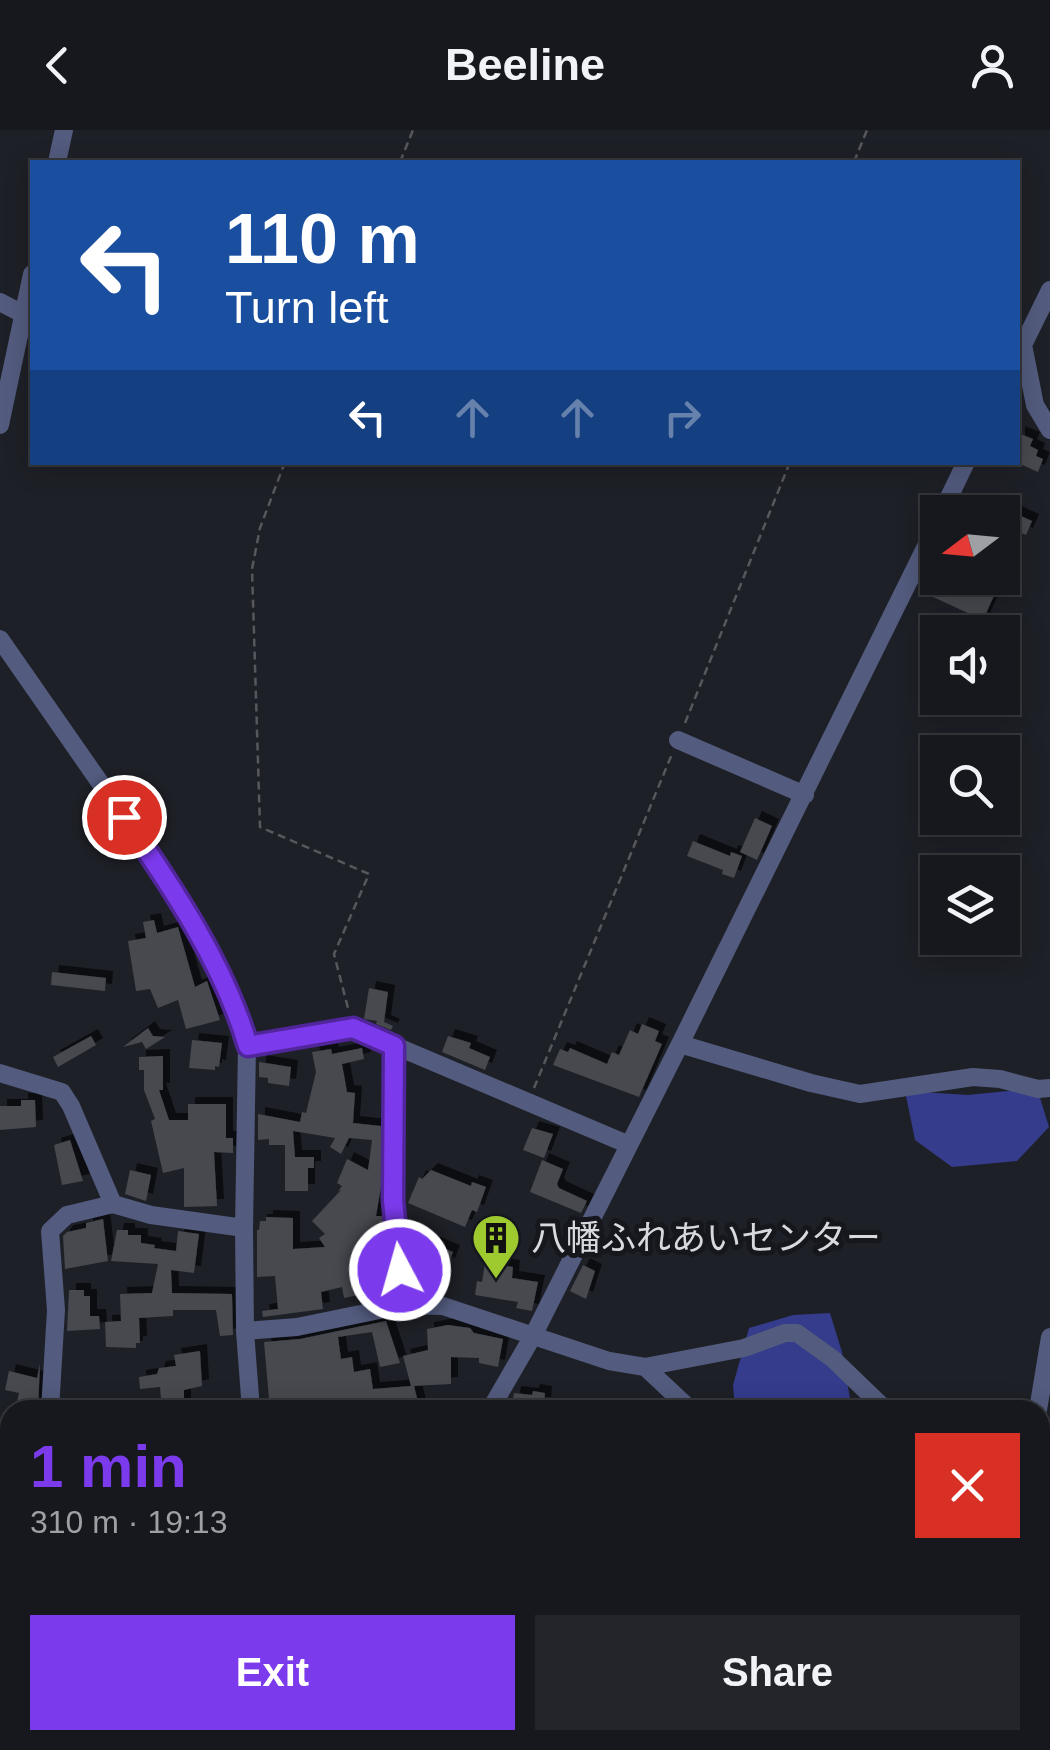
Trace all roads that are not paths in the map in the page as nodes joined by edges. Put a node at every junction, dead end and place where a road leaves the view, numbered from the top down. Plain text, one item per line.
1 (64, 130) edge
2 (57, 160) edge
3 (30, 283) edge
4 (1050, 290) edge
5 (0, 302) edge
6 (23, 314) junction
7 (1020, 351) edge
8 (0, 425) edge
9 (1050, 430) edge
10 (965, 465) edge
11 (950, 495) edge
12 (920, 559) edge
13 (0, 639) edge
14 (678, 740) road end
15 (804, 795) junction
16 (680, 1044) junction
17 (248, 1046) junction
18 (394, 1046) junction
19 (0, 1074) edge
20 (1046, 1092) edge
21 (627, 1144) junction
22 (113, 1204) junction
23 (244, 1228) junction
24 (404, 1305) junction
25 (245, 1331) junction
26 (534, 1334) junction
27 (1050, 1336) edge
28 (645, 1367) junction
29 (51, 1400) edge
30 (249, 1400) edge
31 (496, 1400) edge
32 (680, 1400) edge
33 (876, 1400) edge
34 (1040, 1400) edge

1 - 2 street
3 - 6 street
4 - 7 street
5 - 6 street
6 - 8 street
7 - 9 street
10 - 11 street
12 - 15 street
13 - 17 street
14 - 15 street
15 - 16 street
16 - 20 street
16 - 21 street
17 - 18 street
17 - 23 street
18 - 21 street
18 - 24 street
19 - 22 street
21 - 26 street
22 - 23 street
22 - 29 street
23 - 25 street
24 - 25 street
24 - 26 street
25 - 30 street
26 - 28 street
26 - 31 street
27 - 34 street
28 - 32 street
28 - 33 street

